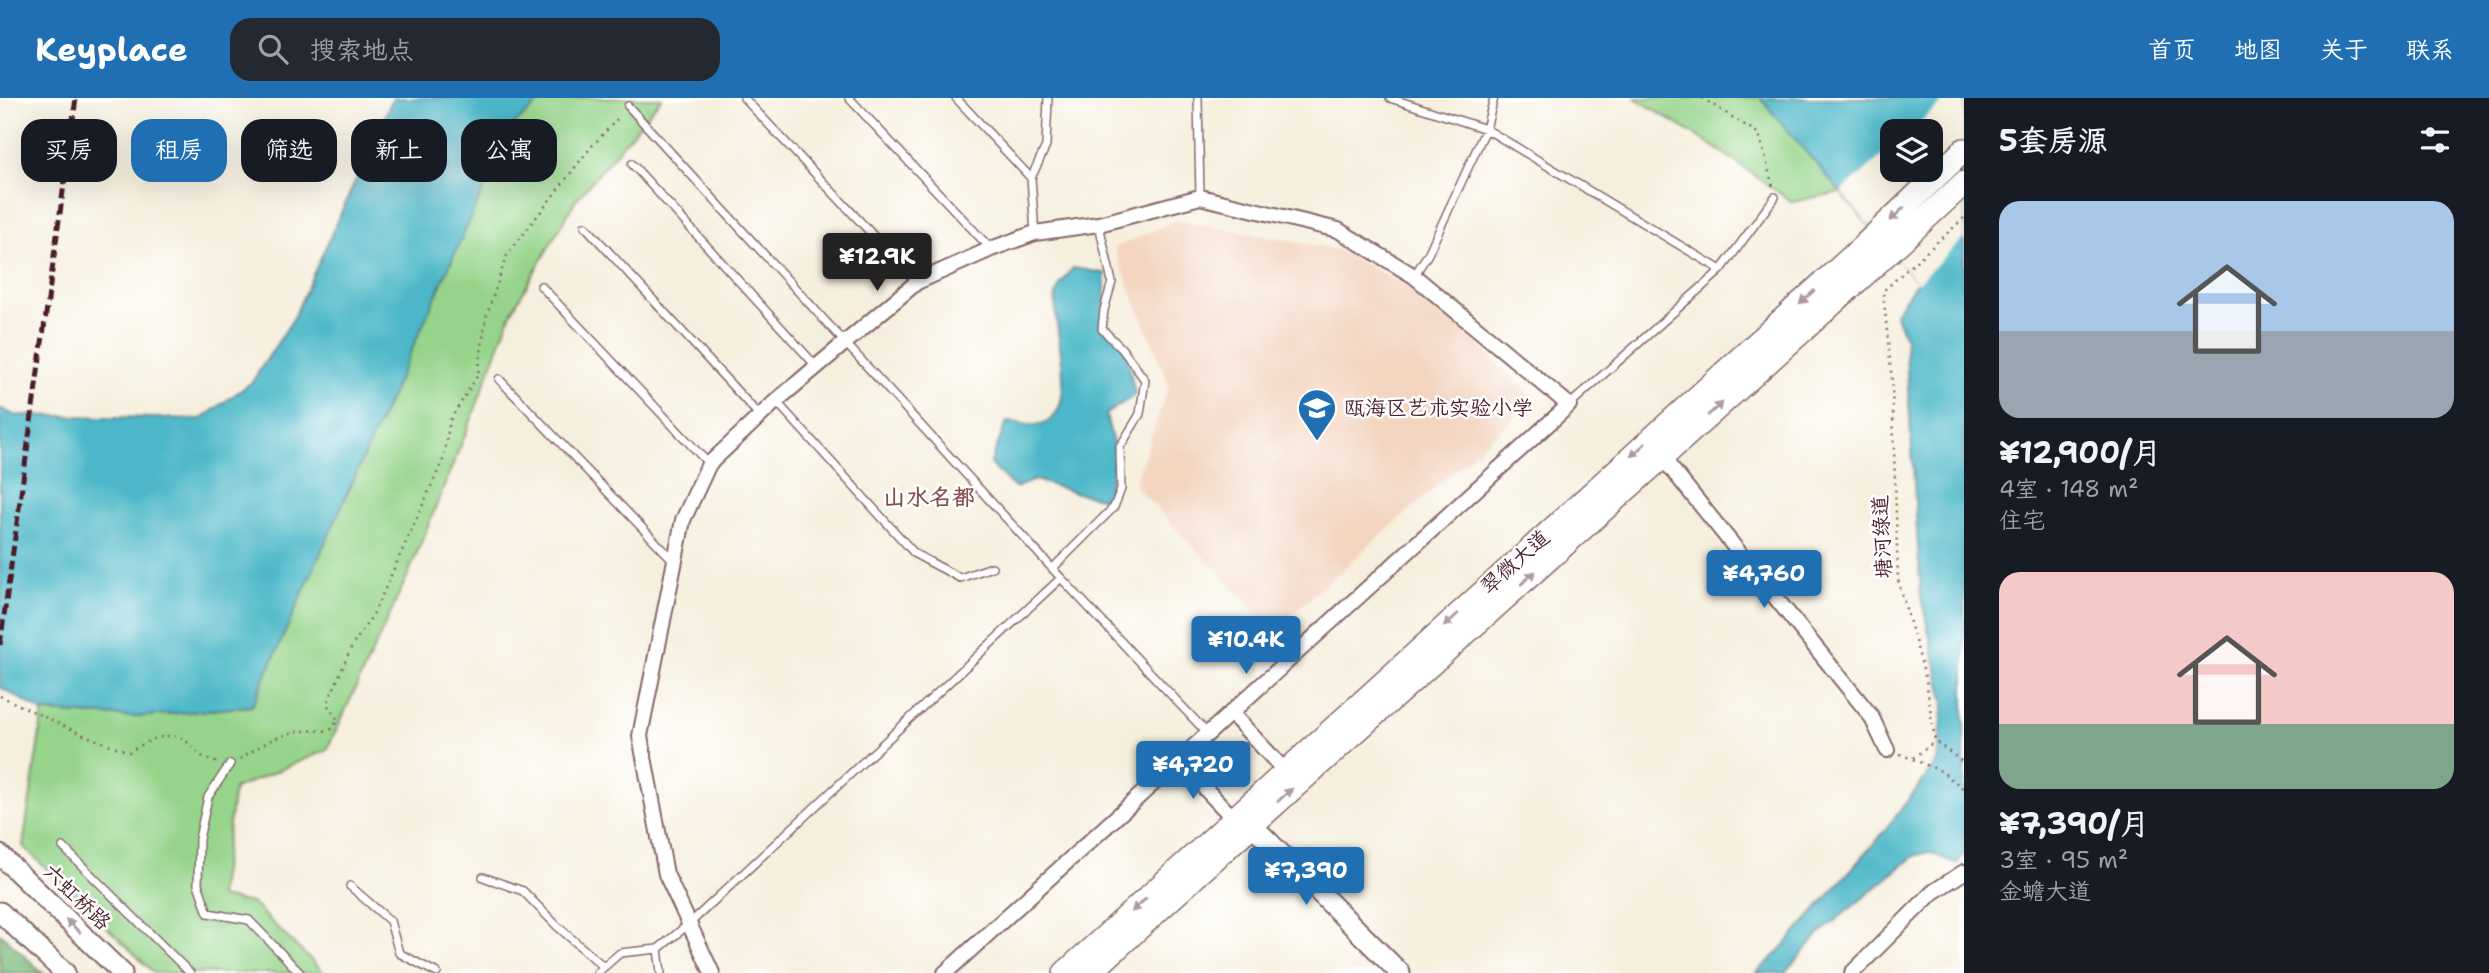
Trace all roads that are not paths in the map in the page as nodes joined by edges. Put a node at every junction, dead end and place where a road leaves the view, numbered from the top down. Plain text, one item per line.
1 (744, 98) edge
2 (849, 98) edge
3 (956, 98) edge
4 (1048, 98) edge
5 (1198, 98) edge
6 (1390, 98) edge
7 (1494, 98) edge
8 (628, 106) road end
9 (1486, 130) junction
10 (1964, 150) edge
11 (632, 164) dead end
12 (1031, 178) junction
13 (1964, 183) edge
14 (1200, 197) junction
15 (1775, 197) road end
16 (1099, 224) junction
17 (585, 226) dead end
18 (1035, 233) junction
19 (991, 248) junction
20 (1721, 270) junction
21 (1414, 276) junction
22 (917, 282) junction
23 (541, 286) dead end
24 (846, 342) junction
25 (817, 367) junction
26 (499, 379) dead end
27 (776, 401) junction
28 (1569, 405) junction
29 (760, 416) junction
30 (1662, 457) junction
31 (709, 464) junction
32 (675, 562) junction
33 (992, 567) dead end
34 (1053, 568) junction
35 (1061, 578) junction
36 (1231, 713) junction
37 (1208, 734) junction
38 (1887, 750) road end
39 (1179, 761) junction
40 (230, 764) road end
41 (1285, 771) junction
42 (1241, 818) junction
43 (63, 846) dead end
44 (0, 855) edge
45 (1964, 872) edge
46 (483, 877) dead end
47 (350, 886) dead end
48 (0, 912) edge
49 (689, 924) junction
50 (658, 949) junction
51 (604, 967) junction
52 (65, 973) edge
53 (122, 973) edge
54 (190, 973) edge
55 (300, 973) edge
56 (436, 973) edge
57 (597, 973) edge
58 (661, 973) edge
59 (712, 973) edge
60 (946, 973) edge
61 (1065, 973) edge
62 (1090, 973) edge
63 (1400, 973) edge
64 (1853, 973) edge

1 - 22 lane
2 - 19 lane
3 - 12 lane
4 - 12 lane
5 - 14 lane
6 - 9 lane
7 - 9 lane
8 - 24 lane
9 - 20 lane
9 - 21 lane
10 -> 41 main road, 翠微大道
11 - 25 lane
12 - 18 lane
30 -> 13 main road, 翠微大道
14 - 16 street
14 - 21 street
15 - 20 lane
16 - 18 street
16 - 34 lane
17 - 29 lane
18 - 19 street
19 - 22 street
20 - 28 lane
21 - 28 street
22 - 24 street
23 - 31 lane
24 - 25 street
24 - 34 lane
25 - 27 street
26 - 32 lane
27 - 29 street
27 - 33 lane
28 - 36 street
29 - 31 street
30 - 38 street
42 -> 30 main road, 翠微大道
31 - 32 street
32 - 49 street
34 - 35 lane
35 - 37 lane
35 - 49 lane
36 - 37 street
36 - 41 street
37 - 39 street
39 - 42 street
39 - 60 street
40 - 55 lane
41 - 42 main road, 翠微大道
42 -> 61 main road, 翠微大道
42 - 62 main road, 翠微大道
42 - 63 main road
43 - 54 lane
53 -> 44 main road, 六虹桥路
45 - 64 street
46 - 51 lane
47 - 56 lane
48 - 52 main road
49 - 50 lane
49 - 59 street
50 - 51 lane
50 - 58 lane
51 - 57 lane

